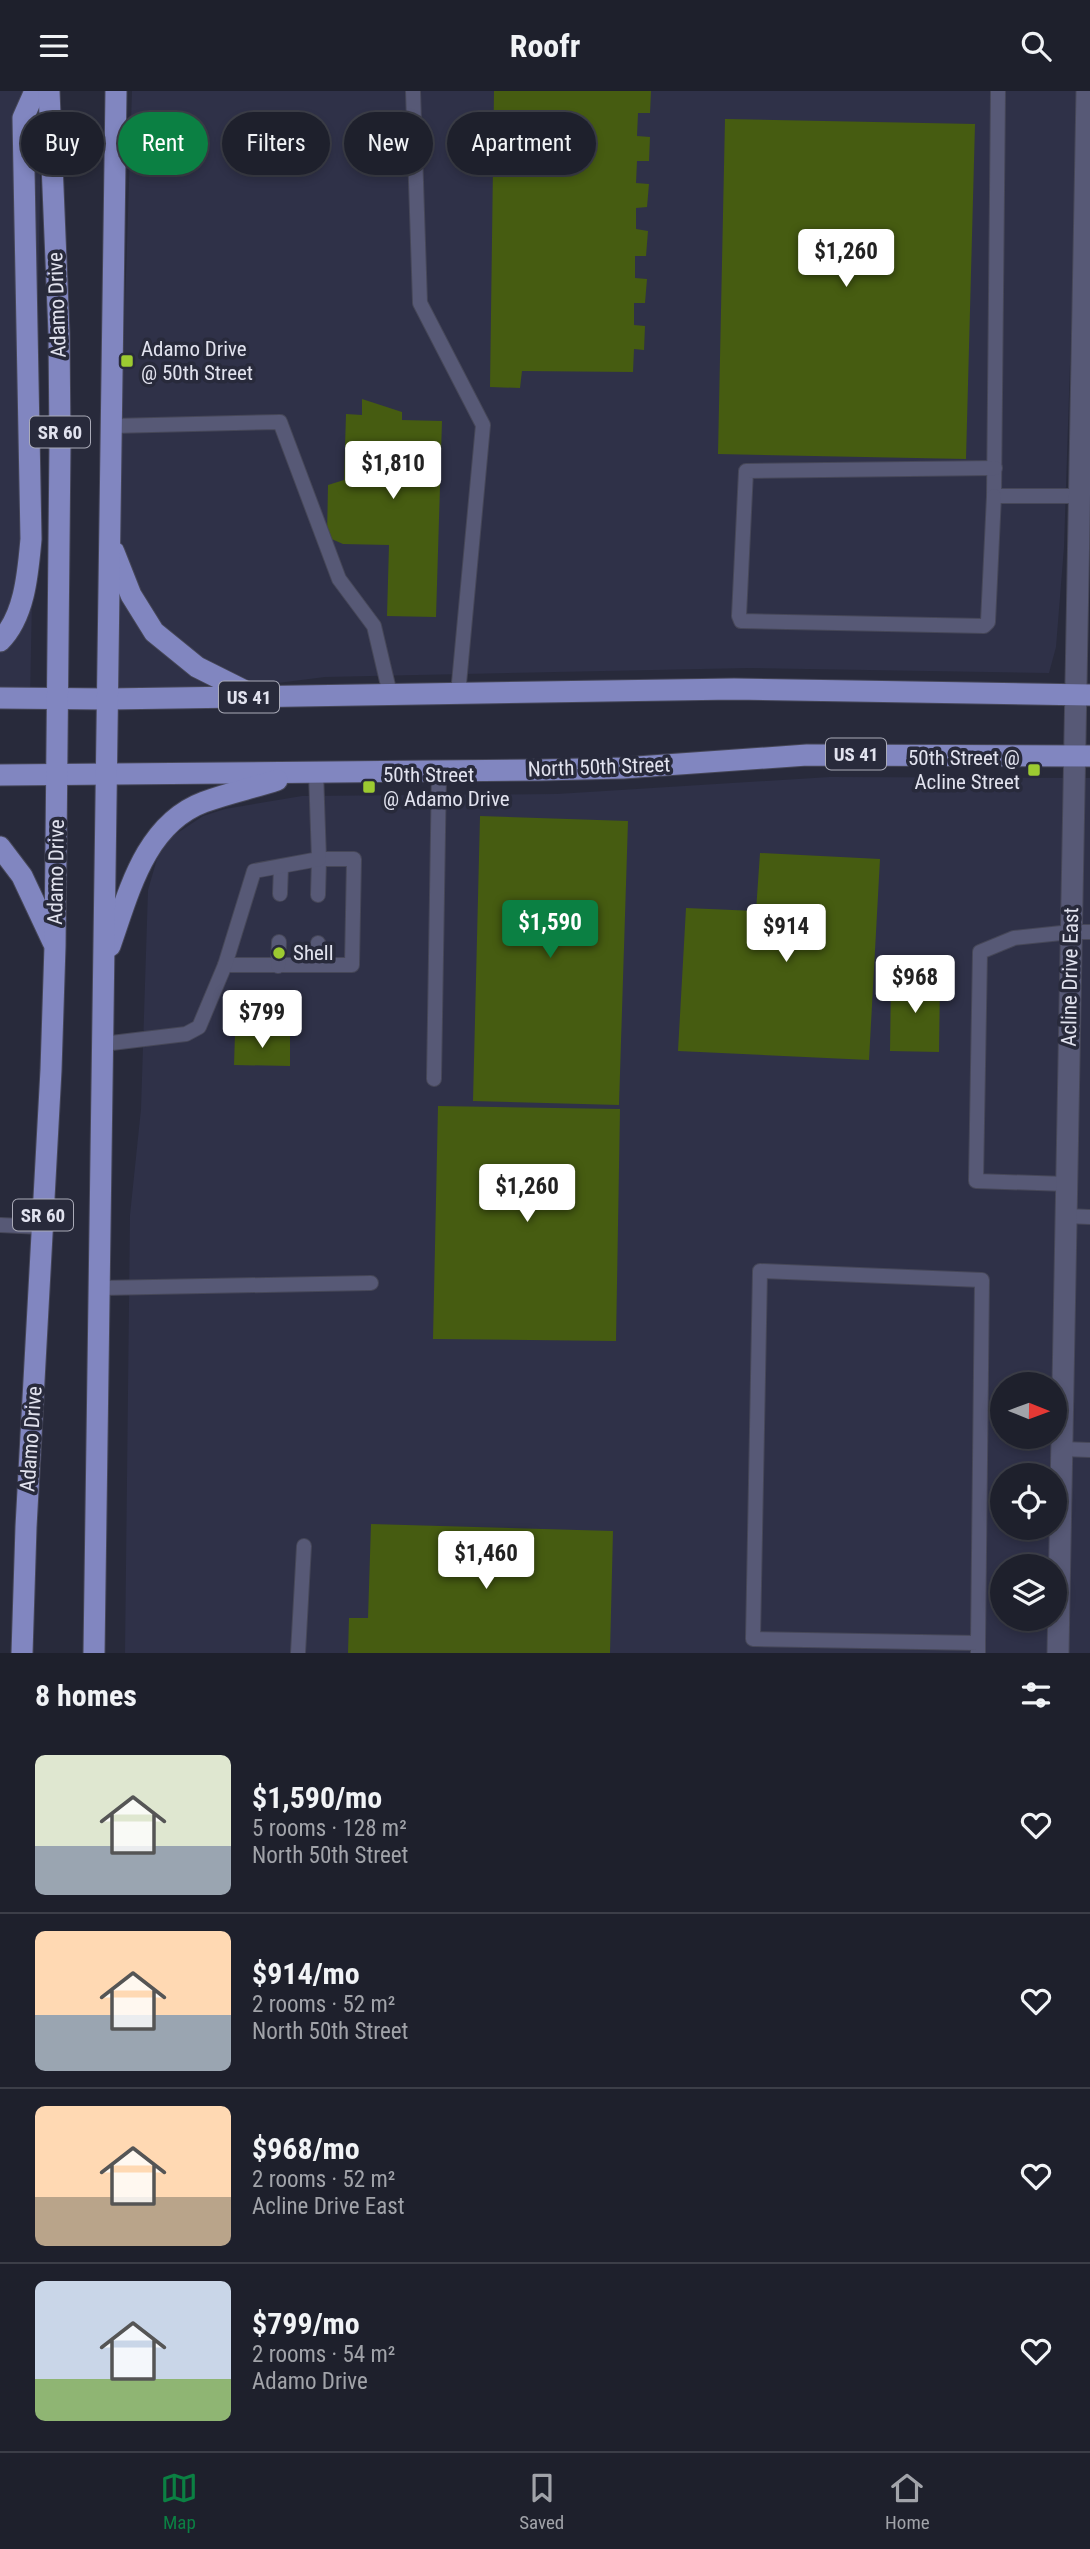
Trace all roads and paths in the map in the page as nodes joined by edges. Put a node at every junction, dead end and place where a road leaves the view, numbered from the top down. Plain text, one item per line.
1 (34, 91) edge
2 (49, 91) edge
3 (116, 91) edge
4 (413, 91) edge
5 (998, 91) edge
6 (1087, 91) edge
7 (1087, 268) edge
8 (112, 426) junction
9 (1085, 439) edge
10 (995, 468) junction
11 (995, 496) junction
12 (1079, 496) junction
13 (110, 541) junction
14 (1083, 618) edge
15 (0, 641) edge
16 (390, 694) junction
17 (458, 694) junction
18 (1083, 695) edge
19 (256, 697) junction
20 (0, 698) edge
21 (58, 699) junction
22 (108, 699) junction
23 (1082, 756) edge
24 (439, 771) junction
25 (308, 773) junction
26 (0, 775) edge
27 (57, 776) junction
28 (107, 776) junction
29 (0, 846) edge
30 (319, 859) junction
31 (281, 867) junction
32 (280, 894) dead end
33 (318, 895) dead end
34 (1080, 932) edge
35 (279, 941) dead end
36 (318, 943) dead end
37 (55, 946) junction
38 (104, 961) junction
39 (318, 964) junction
40 (225, 965) junction
41 (278, 966) junction
42 (103, 1044) junction
43 (434, 1079) dead end
44 (1066, 1184) junction
45 (1066, 1216) junction
46 (1090, 1217) edge
47 (0, 1225) edge
48 (42, 1227) junction
49 (371, 1283) dead end
50 (100, 1288) junction
51 (1062, 1450) junction
52 (1090, 1450) edge
53 (304, 1546) dead end
54 (978, 1648) edge
55 (22, 1653) edge
56 (94, 1653) edge
57 (298, 1653) edge
58 (1058, 1653) edge

1 - 15 main road
2 - 21 main road, Adamo Drive / SR 60
3 - 8 main road, SR 60
4 - 17 lane
5 - 10 lane
6 - 7 street, Acline Drive East
7 - 9 street, Acline Drive East
8 - 13 main road, SR 60
8 - 16 lane
9 - 12 street, Acline Drive East
10 - 11 lane
10 - 11 lane
11 - 12 lane
12 - 14 street, Acline Drive East
13 - 19 main road
13 - 22 main road, SR 60
14 - 18 street, Acline Drive East
16 - 17 main road, US 41
16 - 19 main road, US 41
17 - 18 main road, US 41
18 - 23 street, Acline Drive East
19 - 22 main road, US 41
20 - 21 main road, US 41
21 - 22 main road, US 41
21 - 27 main road, Adamo Drive / SR 60
22 - 28 main road, SR 60
23 - 24 main road, North 50th Street / US 41
23 - 34 street, Acline Drive East
24 - 25 main road, North 50th Street / US 41
24 - 43 lane
25 - 28 main road, North 50th Street / US 41
25 - 30 lane
25 - 38 main road
26 - 27 main road, US 41
27 - 28 main road, US 41
27 - 37 main road, Adamo Drive / SR 60
28 - 38 main road, SR 60
29 - 37 main road
30 - 31 lane
30 - 33 lane
30 - 39 lane
31 - 32 lane
31 - 40 lane
34 - 44 street, Acline Drive East
34 - 44 lane
35 - 41 lane
36 - 39 lane
37 - 48 main road, Adamo Drive / SR 60
38 - 42 main road, SR 60
39 - 41 lane
40 - 41 lane
40 - 42 lane
42 - 50 main road, SR 60
44 - 45 street, Acline Drive East
45 - 46 lane
45 - 51 street, Acline Drive East
47 - 48 lane
48 - 55 main road, Adamo Drive / SR 60
49 - 50 lane
50 - 56 main road, SR 60
51 - 52 lane
51 - 58 street, Acline Drive East
53 - 57 lane
54 - 54 lane

